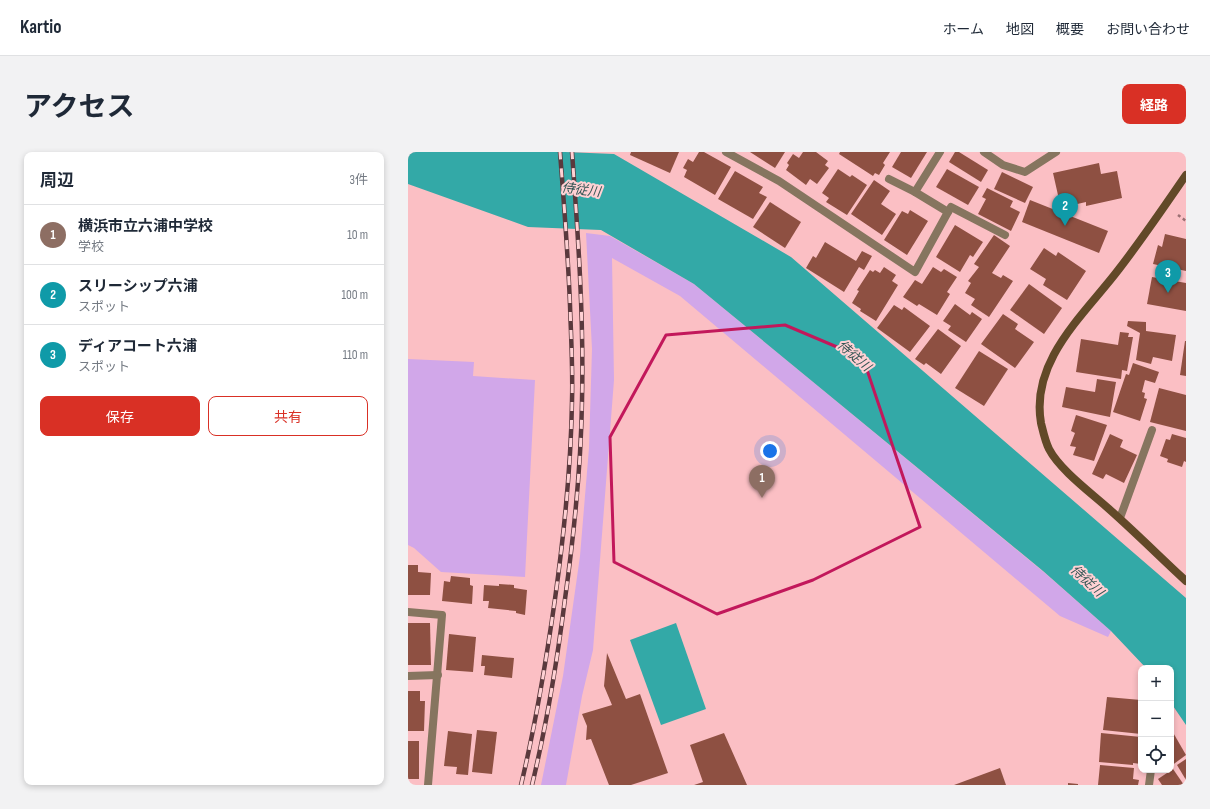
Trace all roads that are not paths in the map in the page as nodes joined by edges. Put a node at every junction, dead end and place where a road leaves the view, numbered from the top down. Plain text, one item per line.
1 (726, 152) edge
2 (940, 152) edge
3 (984, 152) edge
4 (1054, 153) edge
5 (1186, 175) edge
6 (889, 179) dead end
7 (915, 192) junction
8 (948, 212) junction
9 (1005, 235) dead end
10 (1152, 430) dead end
11 (1120, 518) junction
12 (1186, 581) edge
13 (408, 612) edge
14 (438, 675) junction
15 (408, 676) edge
16 (1151, 773) edge
17 (428, 785) edge
18 (1149, 785) edge

1 - 8 street
2 - 7 street
3 - 4 street
5 - 11 street
6 - 7 street
7 - 8 street
8 - 9 street
10 - 11 street
11 - 12 street
13 - 14 street
14 - 15 street
14 - 17 street
16 - 18 street

